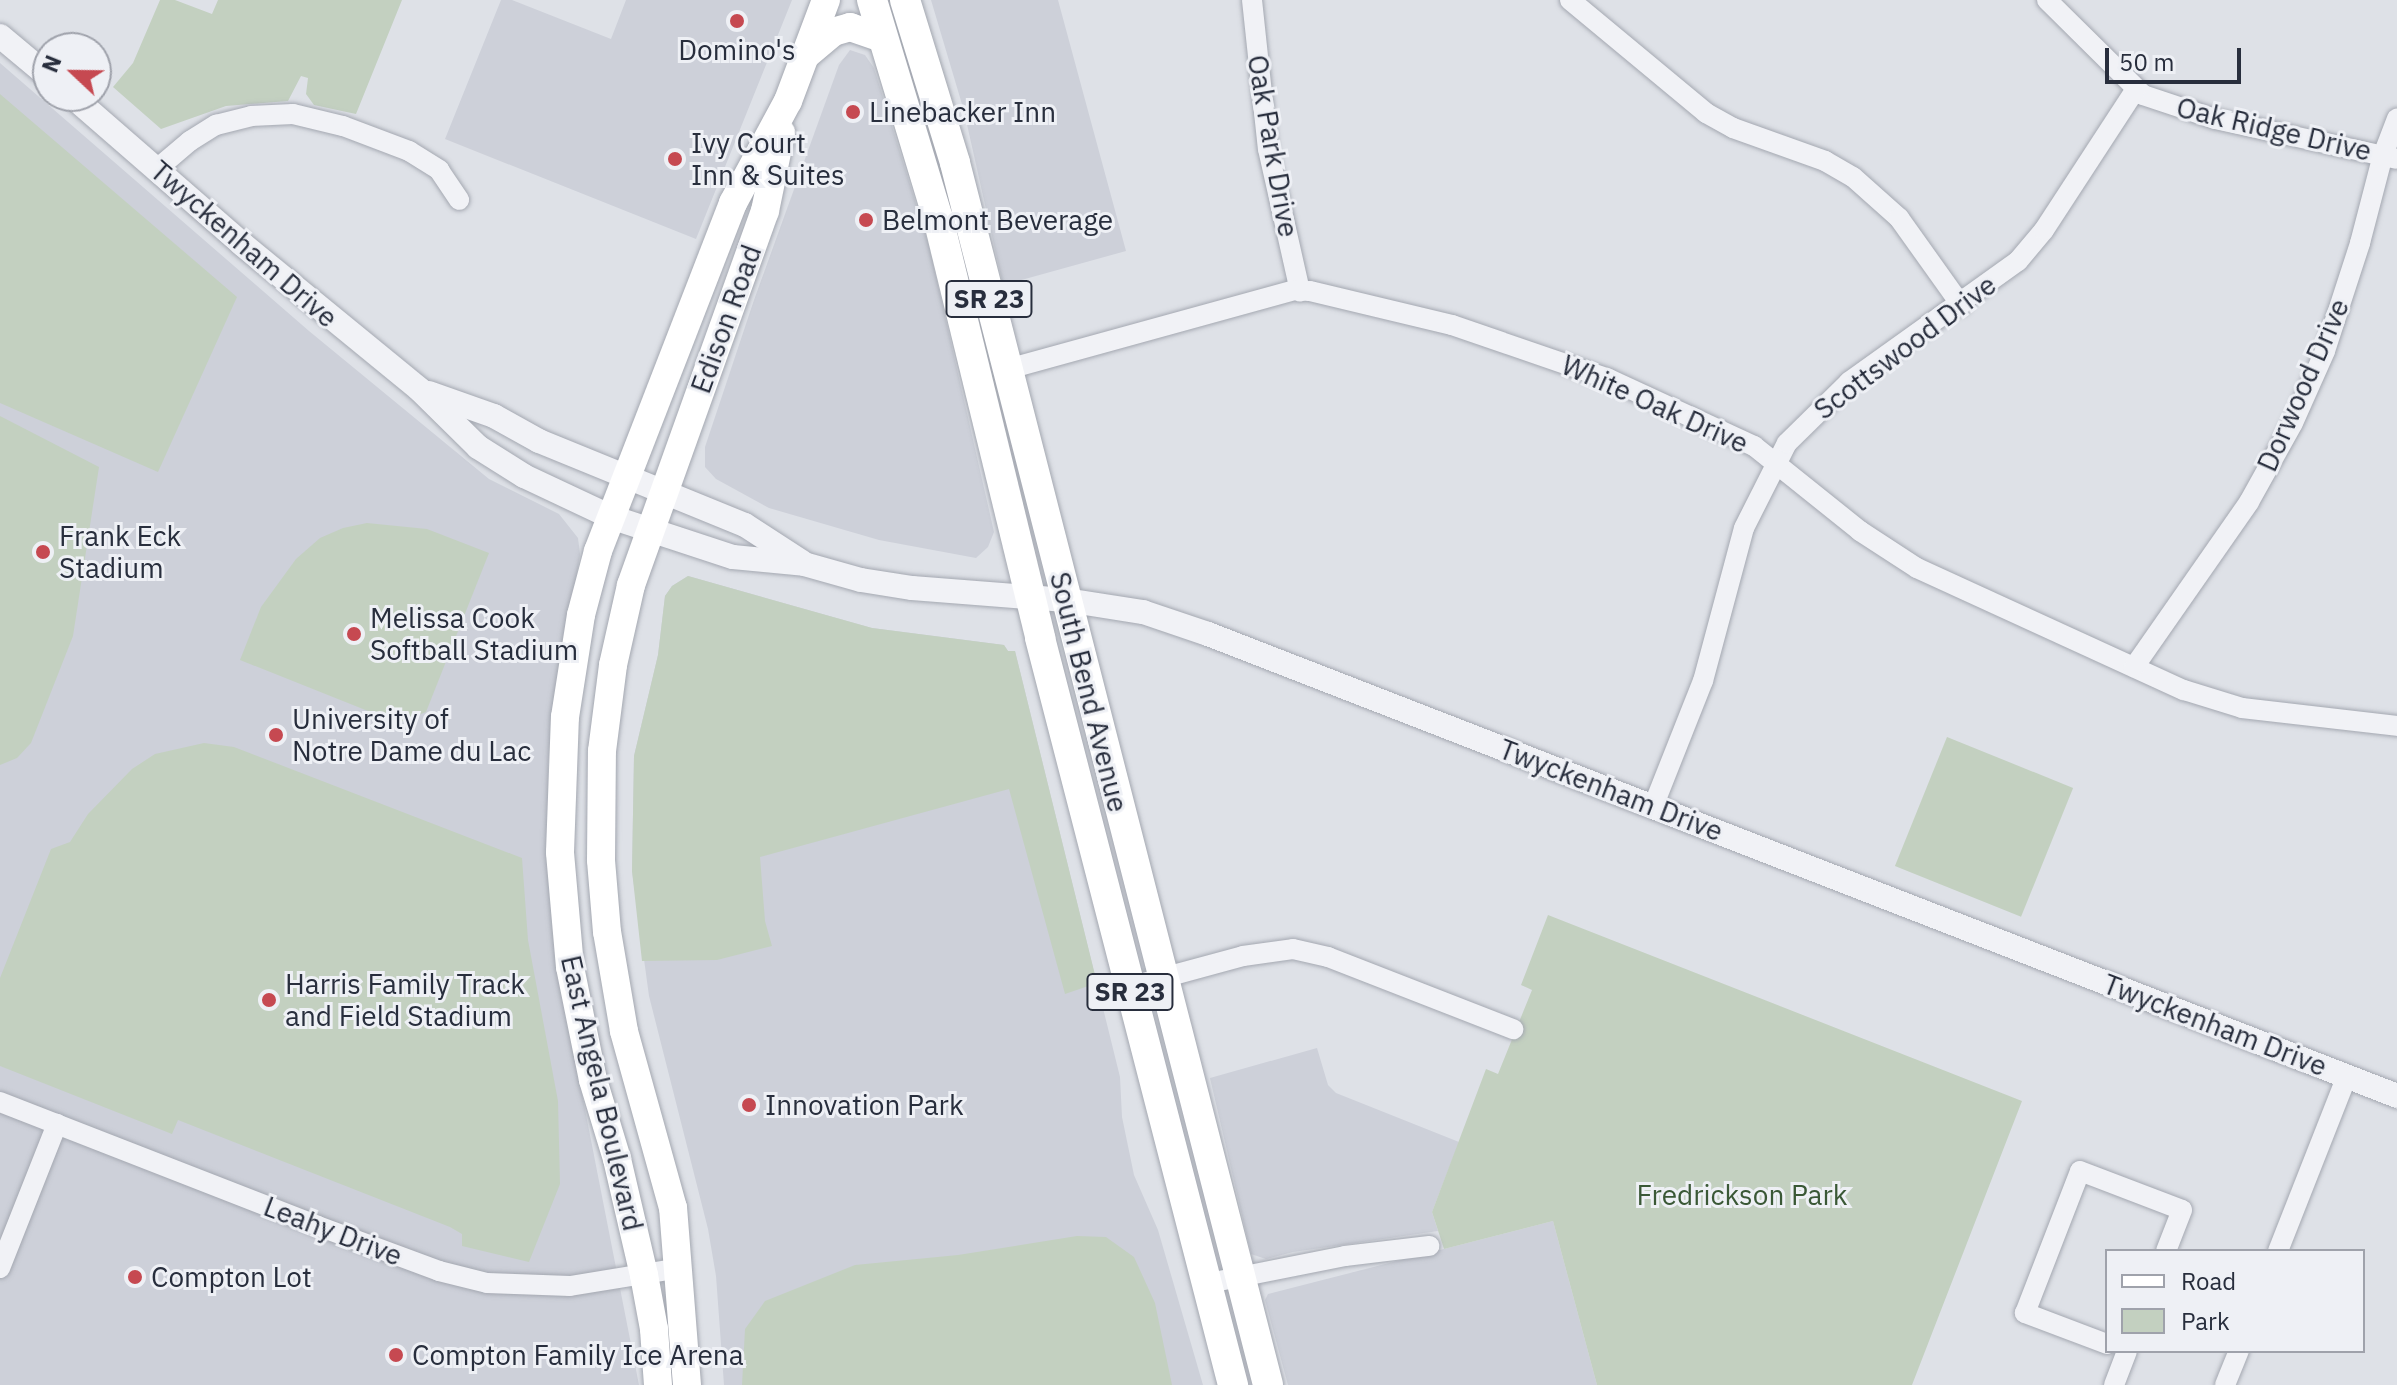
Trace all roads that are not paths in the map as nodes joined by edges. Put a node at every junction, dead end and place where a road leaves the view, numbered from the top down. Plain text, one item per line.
1 (826, 0) edge
2 (872, 0) edge
3 (905, 0) edge
4 (1252, 0) edge
5 (1570, 0) edge
6 (2047, 0) edge
7 (0, 36) edge
8 (884, 39) junction
9 (805, 56) junction
10 (32, 63) edge
11 (2136, 89) junction
12 (788, 101) junction
13 (91, 112) edge
14 (2397, 119) edge
15 (2390, 157) edge
16 (157, 169) junction
17 (459, 200) dead end
18 (1300, 291) junction
19 (1961, 305) junction
20 (1008, 369) junction
21 (419, 389) junction
22 (1775, 462) junction
23 (626, 476) junction
24 (664, 492) junction
25 (611, 517) junction
26 (650, 533) junction
27 (804, 564) junction
28 (1031, 598) junction
29 (1066, 600) junction
30 (2134, 667) junction
31 (2397, 726) edge
32 (1653, 807) junction
33 (1162, 976) junction
34 (1129, 987) junction
35 (1513, 1029) dead end
36 (2347, 1076) junction
37 (2397, 1096) edge
38 (0, 1102) edge
39 (57, 1124) junction
40 (1429, 1246) dead end
41 (2167, 1249) edge
42 (2279, 1249) edge
43 (0, 1268) edge
44 (680, 1268) junction
45 (644, 1275) junction
46 (1239, 1277) junction
47 (1204, 1284) junction
48 (2105, 1343) edge
49 (2125, 1353) edge
50 (2238, 1353) edge
51 (658, 1385) edge
52 (687, 1385) edge
53 (1233, 1385) edge
54 (1268, 1385) edge
55 (2114, 1385) edge
56 (2225, 1385) edge

1 - 9 main road, Edison Road
2 - 8 main road, South Bend Avenue / SR 23
3 - 20 main road, South Bend Avenue / SR 23
4 - 18 street, Oak Park Drive
5 - 19 street
6 - 11 street, Oak Ridge Drive
7 - 10 street
8 - 9 main road
8 - 28 main road, South Bend Avenue / SR 23
9 - 12 main road, Edison Road
11 - 15 street, Oak Ridge Drive
11 - 19 street, Scottswood Drive
12 - 23 main road, Edison Road
12 - 24 main road, Edison Road
13 - 16 street, Twyckenham Drive
14 - 15 street, Dorwood Drive
15 - 30 street, Dorwood Drive
16 - 17 street
16 - 21 street, Twyckenham Drive
18 - 20 street, White Oak Drive
18 - 22 street, White Oak Drive
19 - 22 street, Scottswood Drive
20 - 29 main road, South Bend Avenue / SR 23
21 - 23 street, Twyckenham Drive
21 - 25 street, Twyckenham Drive
22 - 30 street, White Oak Drive
22 - 32 street, Scottswood Drive
23 - 24 street, Twyckenham Drive
23 - 25 main road, Edison Road
24 - 26 main road, Edison Road
24 - 27 street, Twyckenham Drive
25 - 26 street, Twyckenham Drive
25 - 45 main road, East Angela Boulevard
26 - 27 street, Twyckenham Drive
26 - 44 main road, East Angela Boulevard
27 - 28 street, Twyckenham Drive
28 - 29 street, Twyckenham Drive
28 - 34 main road, South Bend Avenue / SR 23
29 - 32 street, Twyckenham Drive
29 - 33 main road, South Bend Avenue / SR 23
30 - 31 street, White Oak Drive
32 - 36 street, Twyckenham Drive
33 - 34 street
33 - 35 street
33 - 46 main road, South Bend Avenue / SR 23
34 - 47 main road, South Bend Avenue / SR 23
36 - 37 street, Twyckenham Drive
36 - 42 street
38 - 39 street, Leahy Drive
39 - 43 street
39 - 45 street, Leahy Drive
40 - 46 street
41 - 48 street
44 - 45 street, Leahy Drive
44 - 52 main road, East Angela Boulevard
45 - 51 main road, East Angela Boulevard
46 - 47 street
46 - 54 main road, South Bend Avenue / SR 23
47 - 53 main road, South Bend Avenue / SR 23
49 - 55 street
50 - 56 street

